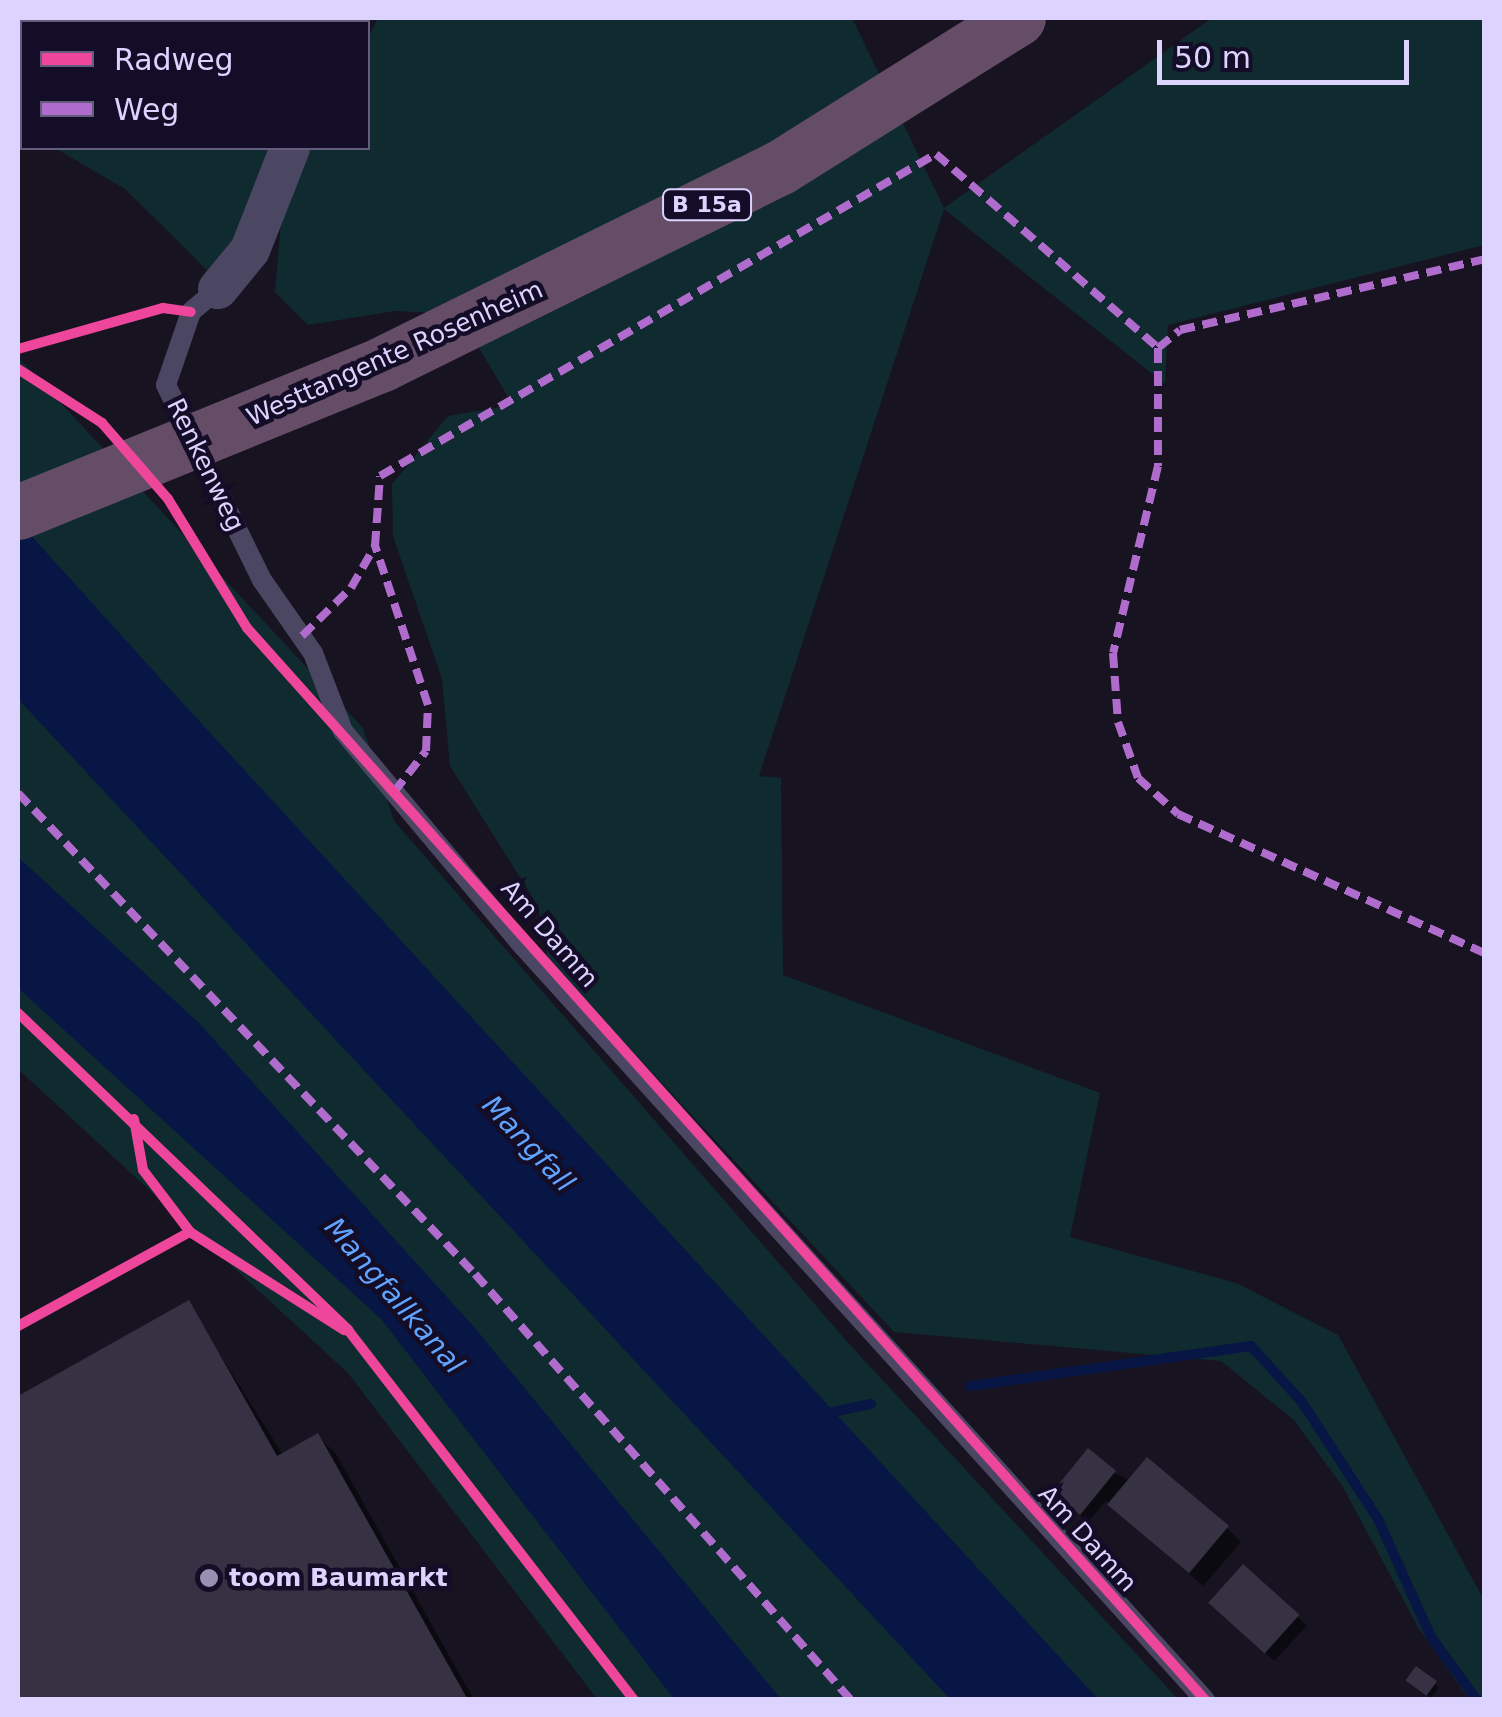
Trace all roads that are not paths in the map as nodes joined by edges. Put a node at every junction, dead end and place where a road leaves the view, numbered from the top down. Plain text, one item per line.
1 (1018, 18) edge
2 (289, 150) edge
3 (218, 290) joint
4 (18, 512) edge
5 (343, 731) joint
6 (1205, 1700) edge

1 - 4 highway, Westtangente Rosenheim / B 15a, bridge
2 - 3 street, Renkenweg
3 - 5 lane, Renkenweg
5 - 6 lane, Am Damm

